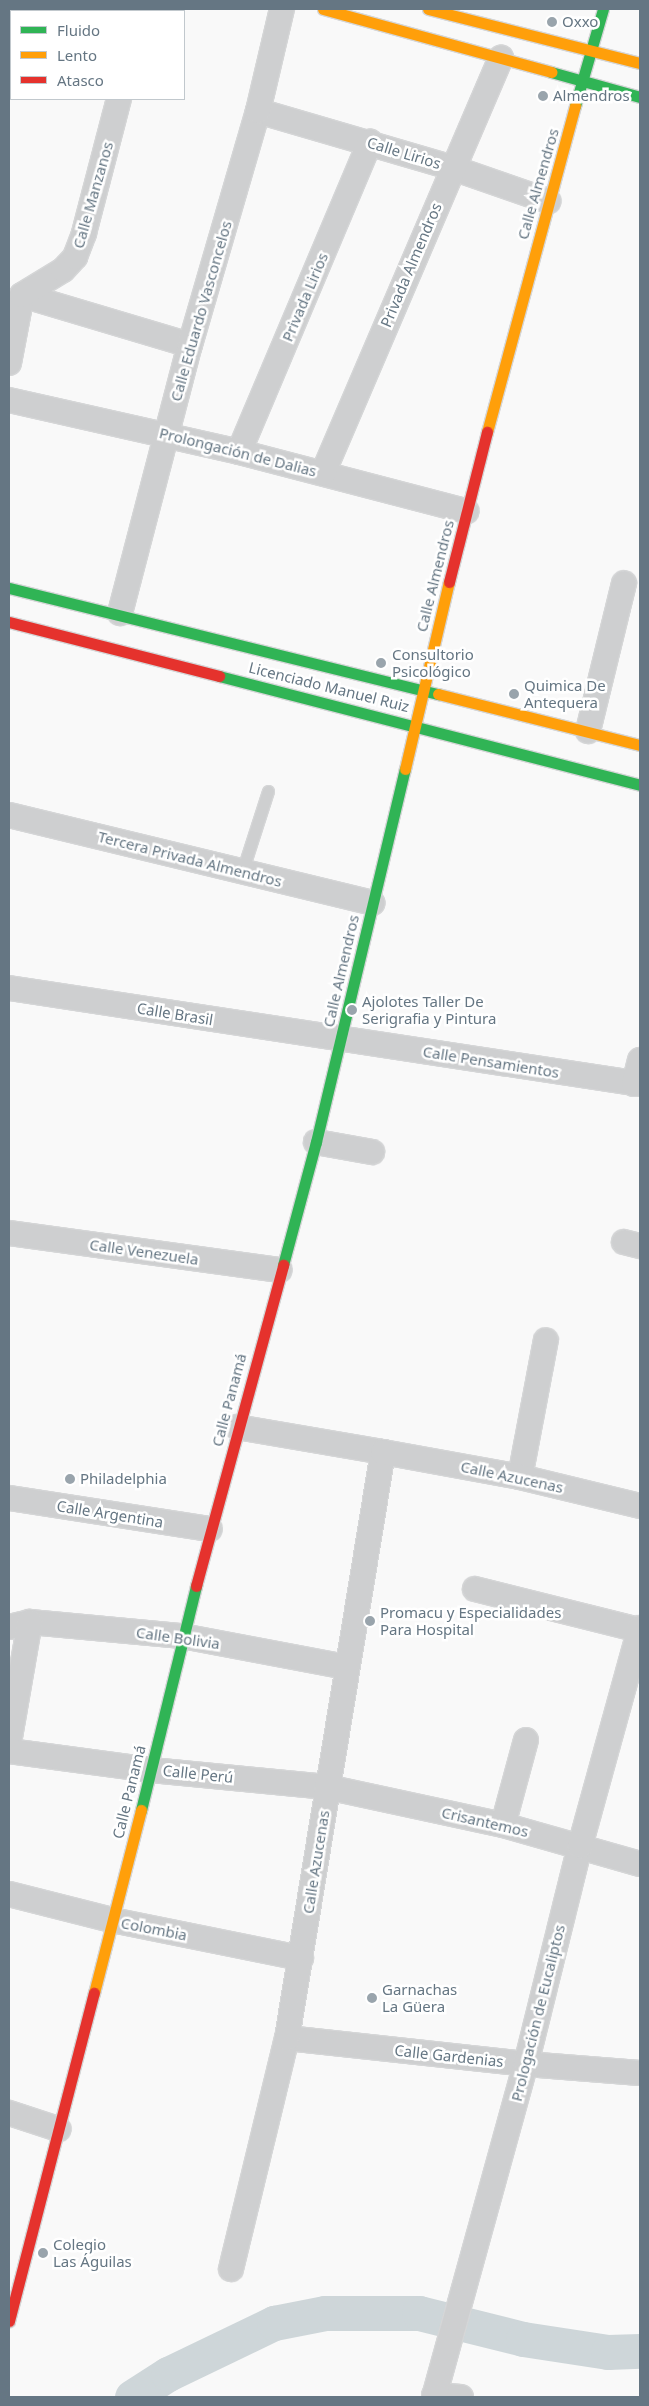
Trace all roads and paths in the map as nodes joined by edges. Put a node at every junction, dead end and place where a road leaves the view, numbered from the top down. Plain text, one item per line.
1 (282, 9) edge
2 (323, 9) edge
3 (428, 9) edge
4 (603, 9) edge
5 (465, 13) edge
6 (591, 50) junction
7 (501, 58) junction
8 (640, 63) edge
9 (582, 83) junction
10 (640, 97) edge
11 (120, 100) edge
12 (258, 111) junction
13 (370, 142) junction
14 (453, 168) junction
15 (548, 201) junction
16 (22, 295) junction
17 (190, 345) junction
18 (9, 363) edge
19 (9, 400) edge
20 (166, 434) junction
21 (239, 452) junction
22 (323, 473) junction
23 (466, 511) junction
24 (624, 583) dead end
25 (9, 588) edge
26 (120, 613) junction
27 (9, 622) edge
28 (423, 690) junction
29 (414, 724) junction
30 (588, 731) junction
31 (640, 745) edge
32 (640, 785) edge
33 (268, 791) dead end
34 (9, 815) edge
35 (242, 872) junction
36 (372, 903) junction
37 (9, 988) edge
38 (341, 1039) junction
39 (640, 1060) edge
40 (637, 1084) edge
41 (316, 1142) junction
42 (372, 1152) dead end
43 (9, 1233) edge
44 (279, 1270) junction
45 (546, 1340) dead end
46 (237, 1427) junction
47 (383, 1452) junction
48 (520, 1477) junction
49 (9, 1498) edge
50 (640, 1506) edge
51 (210, 1529) junction
52 (475, 1589) dead end
53 (20, 1625) edge
54 (640, 1629) edge
55 (182, 1636) junction
56 (346, 1667) junction
57 (526, 1740) dead end
58 (9, 1743) edge
59 (9, 1751) edge
60 (151, 1770) junction
61 (327, 1787) junction
62 (503, 1825) junction
63 (580, 1846) junction
64 (640, 1864) edge
65 (9, 1894) edge
66 (112, 1920) junction
67 (301, 1958) junction
68 (287, 2038) junction
69 (526, 2064) junction
70 (640, 2073) edge
71 (9, 2113) edge
72 (58, 2129) junction
73 (231, 2269) dead end
74 (9, 2321) edge
75 (434, 2396) edge
76 (461, 2397) edge

1 - 12 street, Calle Eduardo Vasconcelos
2 - 7 street
3 - 5 street
4 - 6 street, Calle Almendros
5 - 6 street
6 - 8 street
6 - 9 street, Calle Almendros
7 - 9 street
7 - 14 street, Privada Almendros
9 - 10 street
9 - 15 street, Calle Almendros
11 - 16 street, Calle Manzanos
12 - 13 street, Calle Lirios
12 - 17 street, Calle Eduardo Vasconcelos
13 - 14 street, Calle Lirios
13 - 21 street, Privada Lirios
14 - 15 street, Calle Lirios
14 - 22 street, Privada Almendros
15 - 23 street, Calle Almendros
16 - 17 street
16 - 18 street
17 - 20 street, Calle Eduardo Vasconcelos
19 - 20 street, Prolongación de Dalias
20 - 21 street, Prolongación de Dalias
20 - 26 street, Calle Eduardo Vasconcelos
21 - 22 street, Prolongación de Dalias
22 - 23 street, Prolongación de Dalias
23 - 28 street, Calle Almendros
24 - 30 street
25 - 26 street, Licenciado Manuel Ruiz
26 - 28 street, Licenciado Manuel Ruiz
27 - 29 street, Licenciado Manuel Ruiz
28 - 29 street, Calle Almendros
28 - 30 street, Licenciado Manuel Ruiz
29 - 32 street, Licenciado Manuel Ruiz
29 - 36 street, Calle Almendros
30 - 31 street, Licenciado Manuel Ruiz
33 - 35 lane
34 - 35 street, Tercera Privada Almendros
35 - 36 street, Tercera Privada Almendros
36 - 38 street, Calle Almendros
37 - 38 street, Calle Brasil
38 - 40 street, Calle Pensamientos
38 - 41 street, Calle Almendros
39 - 40 street
41 - 42 street
41 - 44 street, Calle Almendros
43 - 44 street, Calle Venezuela
44 - 46 street, Calle Panamá
45 - 48 street
46 - 47 street, Calle Azucenas
46 - 51 street, Calle Panamá
47 - 48 street, Calle Azucenas
47 - 56 street, Calle Azucenas
48 - 50 street, Calle Azucenas
49 - 51 street, Calle Argentina
51 - 55 street, Calle Panamá
52 - 54 street
53 - 55 street, Calle Bolivia
53 - 58 street
54 - 63 street, Prologación de Eucaliptos
55 - 56 street, Calle Bolivia
55 - 60 street, Calle Panamá
56 - 61 street, Calle Azucenas
57 - 62 street
59 - 60 street, Calle Perú
60 - 61 street, Calle Perú
60 - 66 street, Calle Panamá
61 - 62 street, Crisantemos
61 - 67 street, Calle Azucenas
62 - 63 street, Crisantemos
63 - 64 street, Crisantemos
63 - 69 street, Prologación de Eucaliptos
65 - 66 street, Colombia
66 - 67 street, Colombia
66 - 72 street, Calle Panamá
67 - 68 street, Calle Azucenas
68 - 69 street, Calle Gardenias
68 - 73 street, Calle Azucenas
69 - 70 street, Calle Gardenias
69 - 75 street, Prologación de Eucaliptos
71 - 72 street
72 - 74 street, Calle Panamá
75 - 76 street

